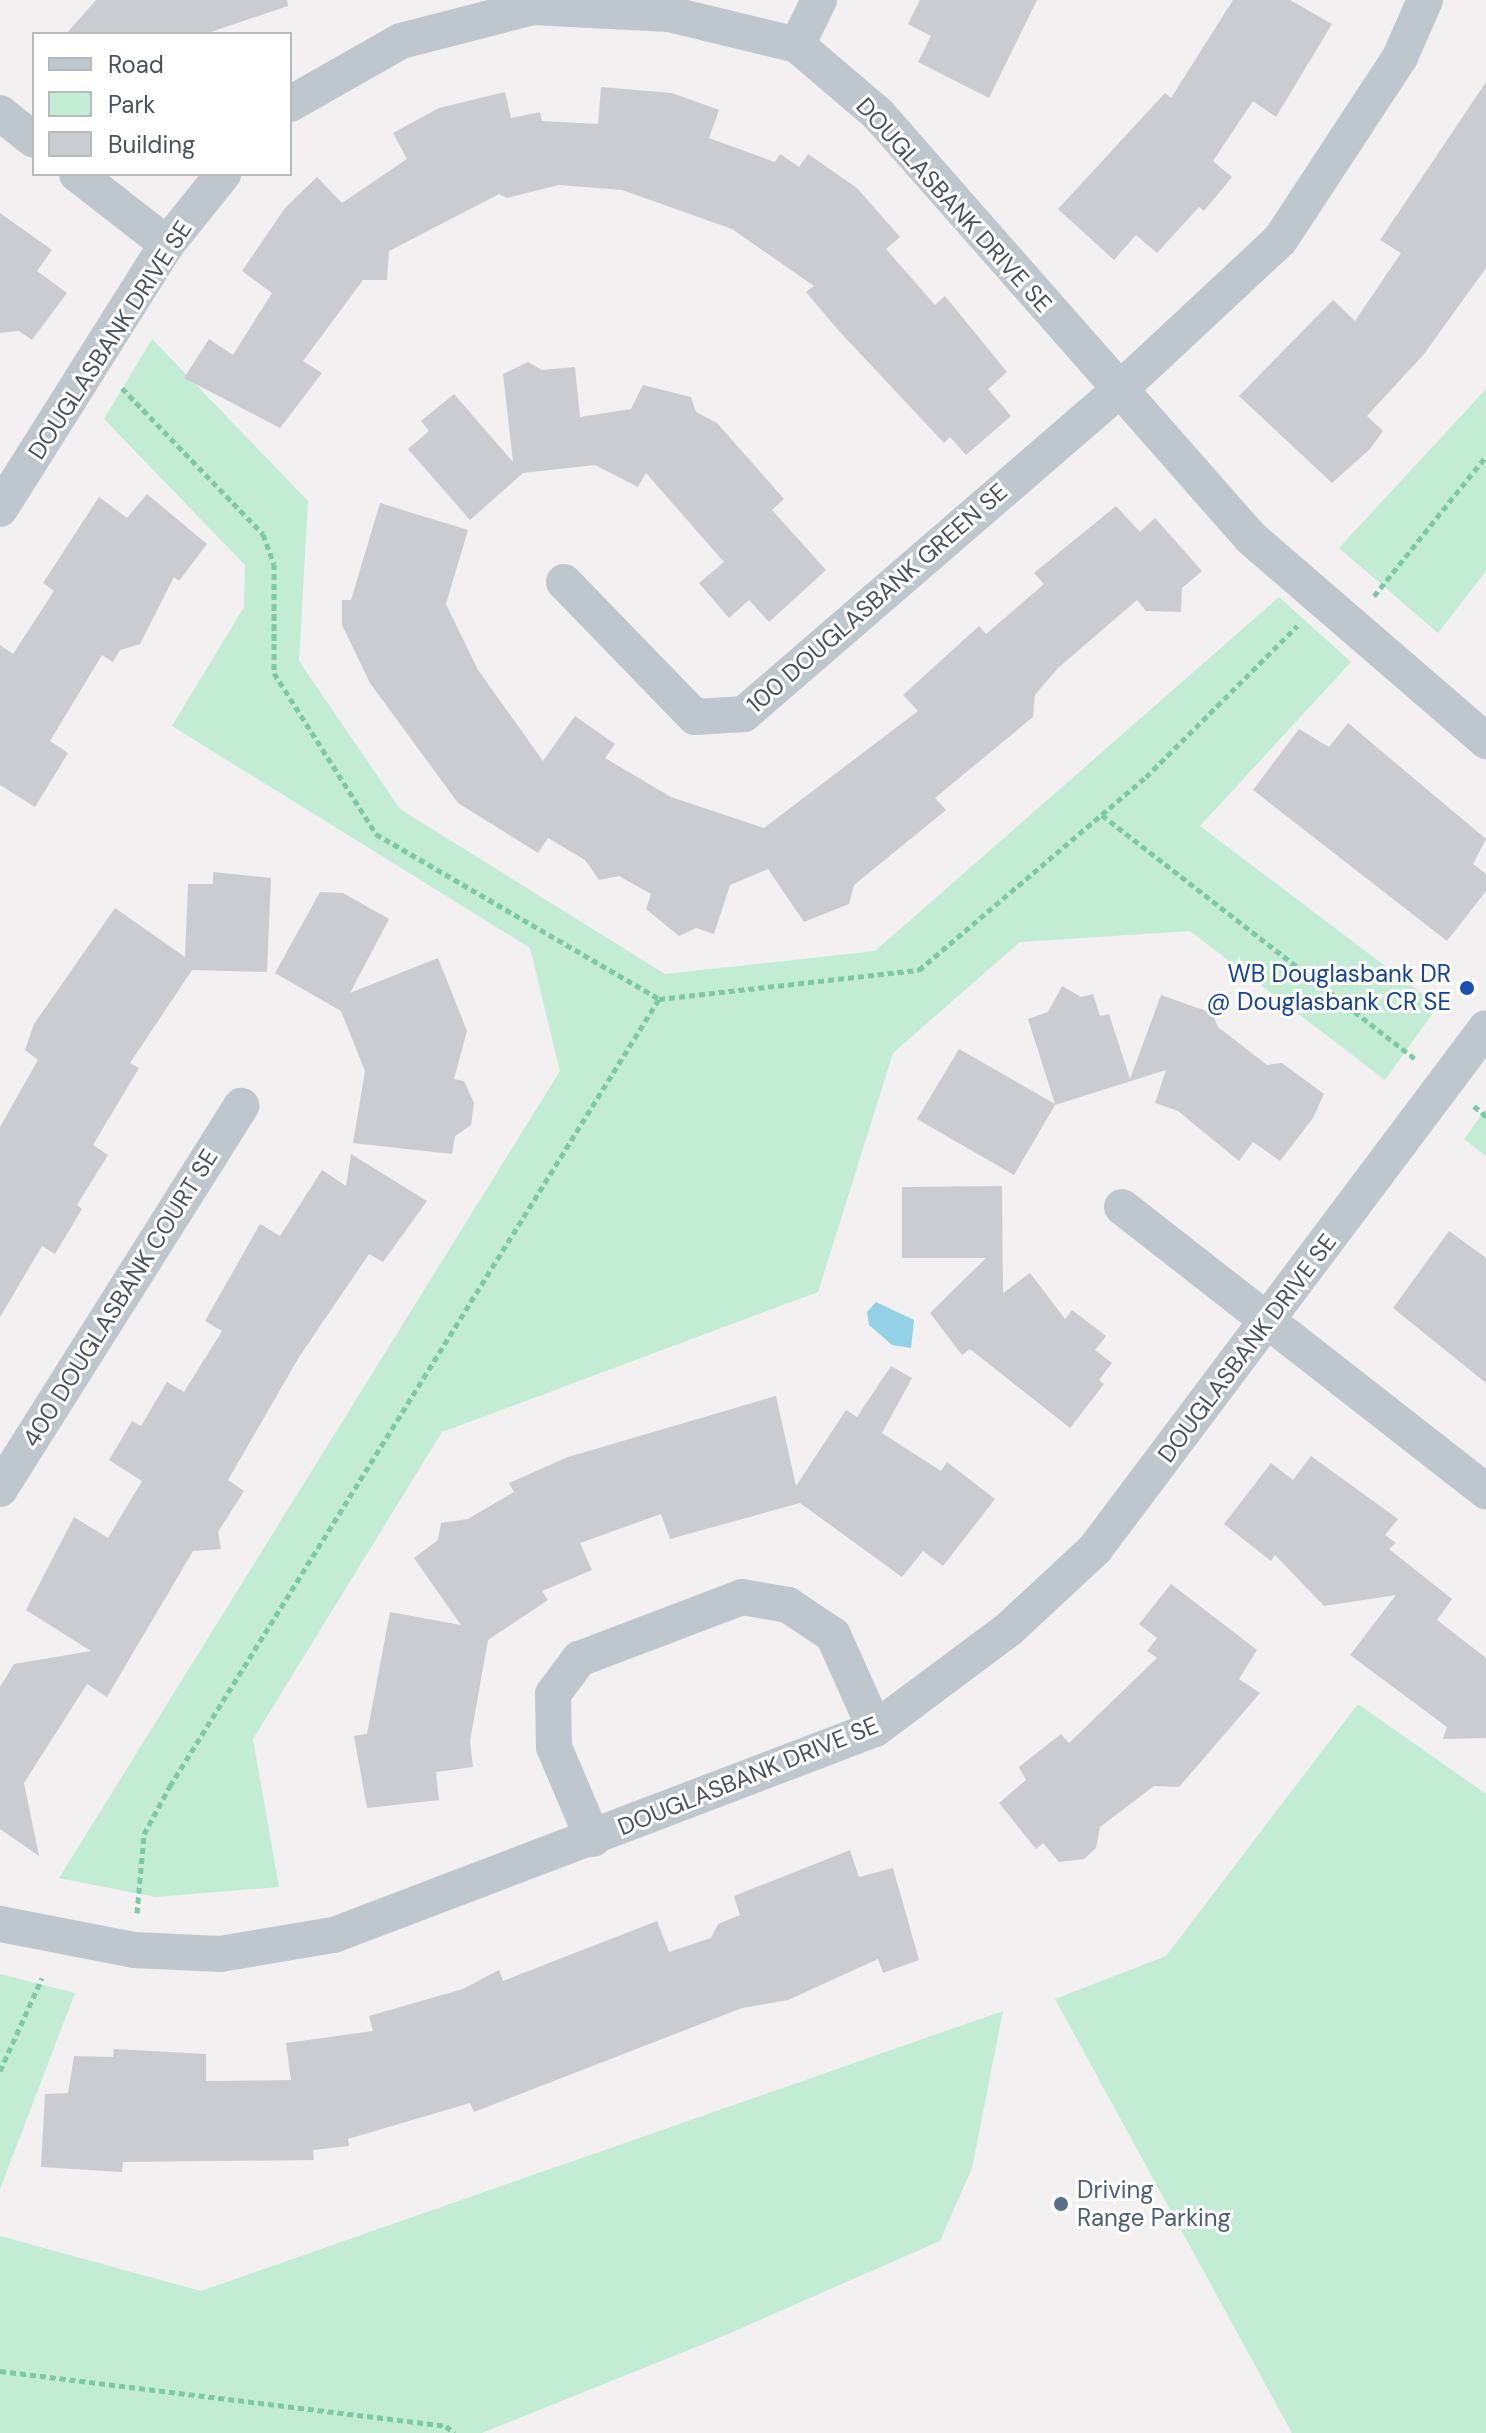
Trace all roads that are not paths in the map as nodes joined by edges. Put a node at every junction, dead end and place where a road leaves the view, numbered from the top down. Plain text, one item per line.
1 (819, 0) edge
2 (1425, 0) edge
3 (797, 45) junction
4 (292, 103) edge
5 (0, 113) edge
6 (32, 138) edge
7 (80, 176) edge
8 (221, 176) edge
9 (167, 244) junction
10 (1118, 391) junction
11 (0, 509) edge
12 (564, 582) dead end
13 (1486, 741) edge
14 (1486, 1028) edge
15 (241, 1106) dead end
16 (1122, 1207) dead end
17 (1270, 1318) junction
18 (0, 1489) edge
19 (1486, 1491) edge
20 (875, 1729) junction
21 (593, 1839) junction
22 (0, 1924) edge

1 - 3 street
2 - 10 street, 100 DOUGLASBANK GREEN SE
3 - 4 street, DOUGLASBANK DRIVE SE
3 - 10 street, DOUGLASBANK DRIVE SE
5 - 6 street
7 - 9 street
8 - 9 street, DOUGLASBANK DRIVE SE
9 - 11 street, DOUGLASBANK DRIVE SE
10 - 12 street, 100 DOUGLASBANK GREEN SE
10 - 13 street, DOUGLASBANK DRIVE SE
14 - 17 street, DOUGLASBANK DRIVE SE
15 - 18 street, 400 DOUGLASBANK COURT SE
16 - 17 street
17 - 19 street
17 - 20 street, DOUGLASBANK DRIVE SE
20 - 21 street, DOUGLASBANK DRIVE SE
20 - 21 street
21 - 22 street, DOUGLASBANK DRIVE SE

